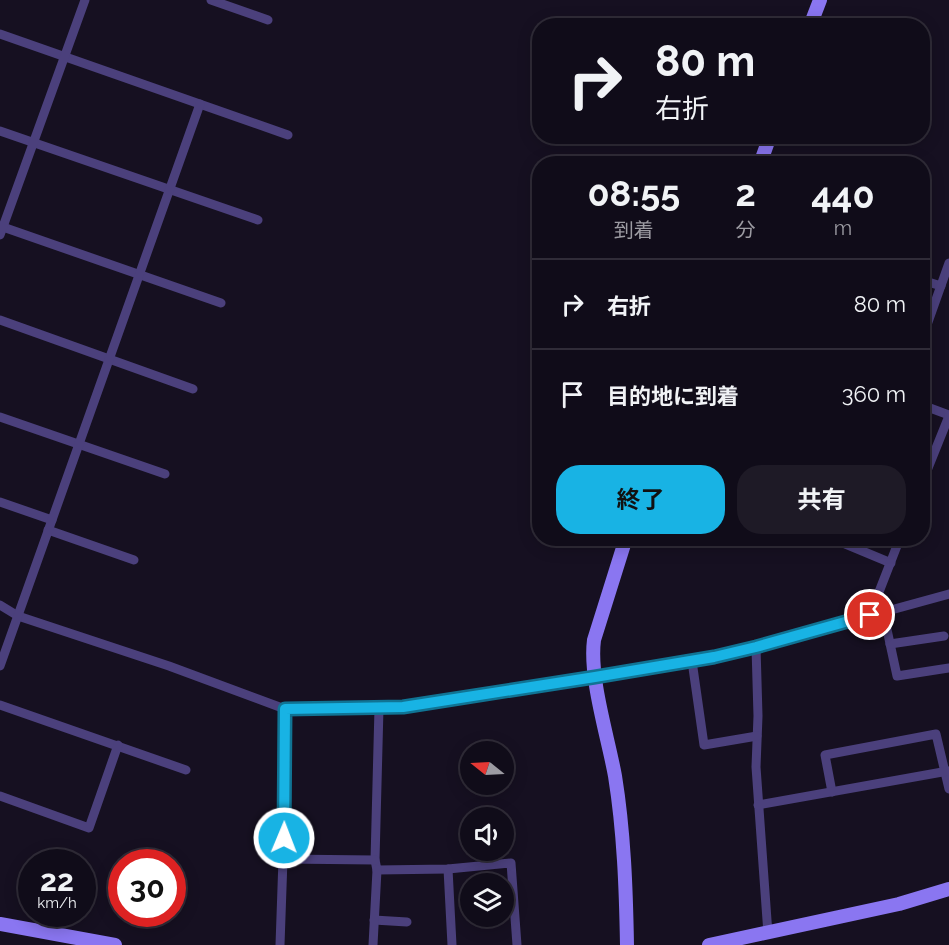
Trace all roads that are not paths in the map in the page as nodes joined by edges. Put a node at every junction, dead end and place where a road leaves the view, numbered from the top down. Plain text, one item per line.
1 (85, 0) edge
2 (211, 0) edge
3 (820, 0) edge
4 (813, 18) edge
5 (268, 20) dead end
6 (0, 34) edge
7 (64, 57) junction
8 (200, 104) junction
9 (0, 131) edge
10 (288, 135) dead end
11 (33, 143) junction
12 (170, 188) junction
13 (258, 220) dead end
14 (1, 229) edge
15 (949, 263) edge
16 (139, 275) junction
17 (930, 283) edge
18 (941, 286) junction
19 (221, 303) dead end
20 (930, 317) edge
21 (0, 320) edge
22 (109, 360) junction
23 (193, 389) dead end
24 (930, 408) edge
25 (949, 415) edge
26 (0, 417) edge
27 (79, 444) junction
28 (930, 452) edge
29 (165, 474) dead end
30 (0, 502) edge
31 (50, 525) junction
32 (623, 546) edge
33 (850, 546) edge
34 (897, 546) edge
35 (134, 560) dead end
36 (891, 563) junction
37 (949, 594) edge
38 (0, 605) edge
39 (883, 611) junction
40 (870, 615) junction
41 (18, 616) junction
42 (944, 636) dead end
43 (890, 644) junction
44 (756, 647) junction
45 (692, 661) junction
46 (0, 666) edge
47 (949, 668) edge
48 (595, 677) junction
49 (0, 705) edge
50 (379, 708) junction
51 (285, 709) junction
52 (757, 736) junction
53 (118, 745) junction
54 (186, 770) dead end
55 (946, 772) edge
56 (949, 789) edge
57 (832, 792) junction
58 (0, 796) edge
59 (758, 805) junction
60 (283, 859) junction
61 (376, 865) junction
62 (448, 869) junction
63 (949, 889) edge
64 (374, 920) junction
65 (407, 922) dead end
66 (0, 924) edge
67 (768, 934) junction
68 (115, 945) edge
69 (280, 945) edge
70 (373, 945) edge
71 (452, 945) edge
72 (517, 945) edge
73 (627, 945) edge
74 (709, 945) edge

1 - 7 street
2 - 5 street
3 - 4 street
6 - 7 street
7 - 8 street
7 - 11 street
8 - 10 street
8 - 12 street
9 - 11 street
11 - 12 street
11 - 14 street
12 - 13 street
12 - 16 street
14 - 16 street
15 - 18 street
16 - 19 street
16 - 22 street
17 - 18 street
18 - 20 street
21 - 22 street
22 - 23 street
22 - 27 street
24 - 25 street
25 - 28 street
26 - 27 street
27 - 29 street
27 - 31 street
30 - 31 street
31 - 35 street
31 - 41 street
32 - 48 street
33 - 36 street
34 - 36 street
36 - 40 street
37 - 39 street
38 - 41 street
39 - 40 street
39 - 43 street
40 - 44 street
41 - 46 street
41 - 51 street
42 - 43 street
43 - 47 street
44 - 45 street
44 - 52 street
45 - 48 street
45 - 52 street
48 - 50 street
48 - 73 street
49 - 53 street
50 - 51 street
50 - 61 street
51 - 60 street
52 - 59 street
53 - 54 street
53 - 58 street
55 - 56 street
55 - 57 street
55 - 57 street
57 - 59 street
59 - 67 street
60 - 61 street
60 - 69 street
61 - 62 street
61 - 64 street
62 - 71 street
62 - 72 street
63 - 67 street
64 - 65 street
64 - 70 street
66 - 68 street
67 - 74 street

